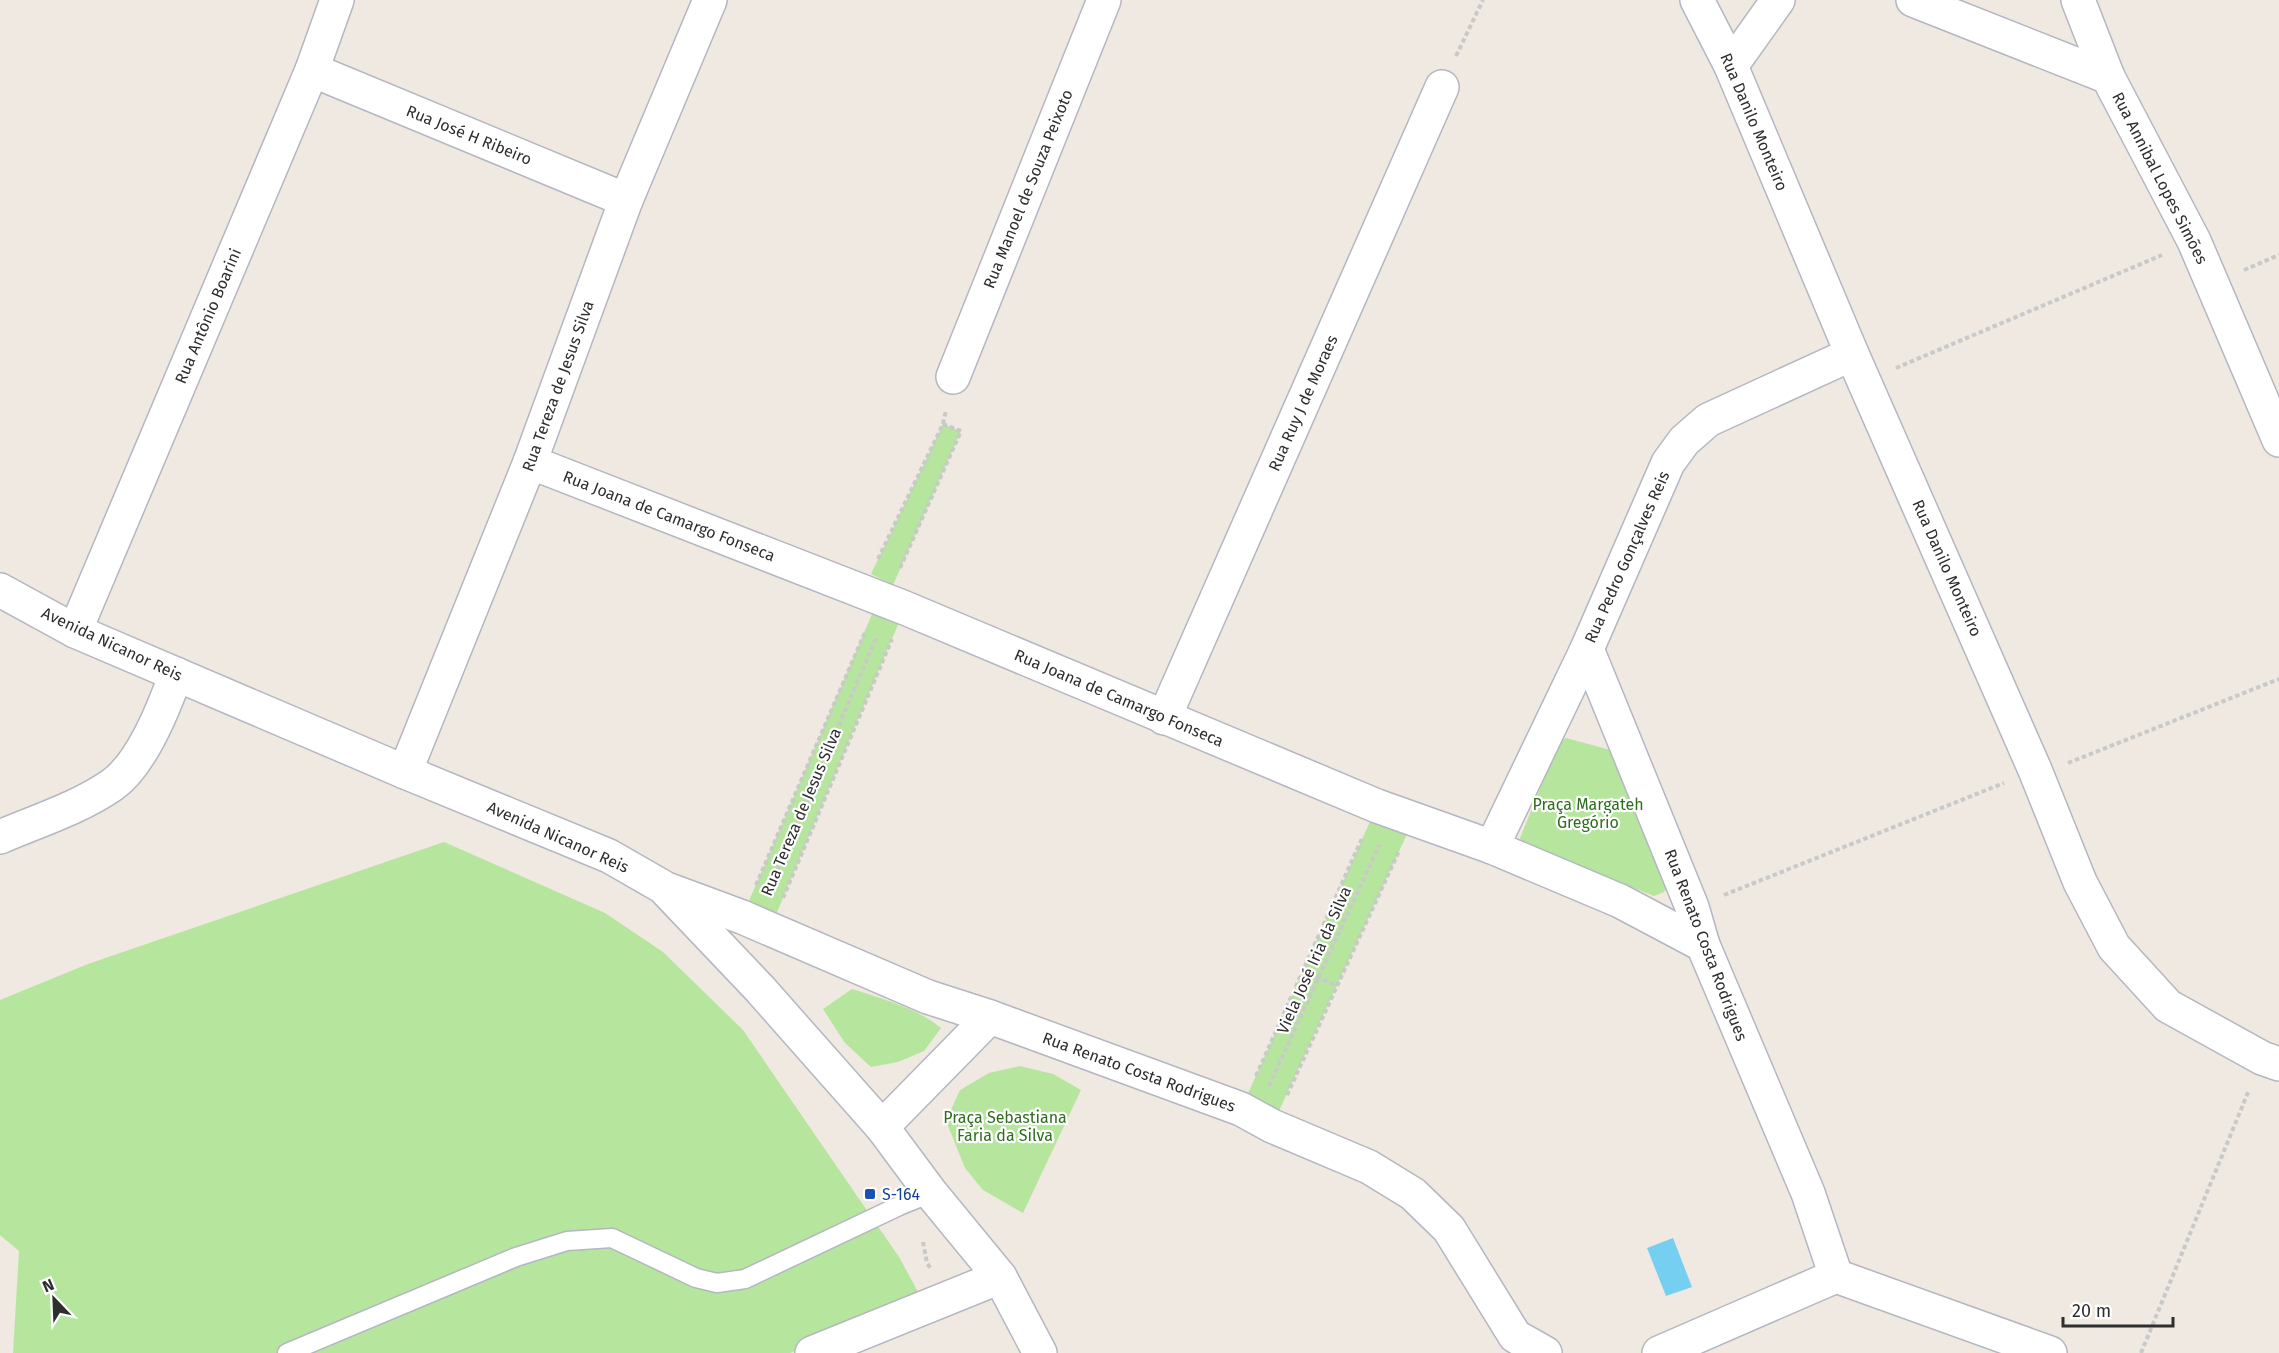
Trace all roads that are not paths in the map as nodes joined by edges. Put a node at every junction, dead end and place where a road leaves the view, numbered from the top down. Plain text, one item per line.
1 (337, 0) edge
2 (710, 0) edge
3 (1104, 0) edge
4 (1697, 0) edge
5 (1778, 0) edge
6 (1913, 0) edge
7 (2078, 0) edge
8 (1731, 66) junction
9 (312, 70) junction
10 (2108, 77) junction
11 (1442, 87) road end
12 (626, 200) junction
13 (1858, 368) junction
14 (953, 377) road end
15 (2279, 440) edge
16 (530, 462) junction
17 (0, 590) edge
18 (75, 631) junction
19 (1587, 649) junction
20 (176, 674) junction
21 (1164, 718) junction
22 (405, 772) junction
23 (0, 837) edge
24 (1492, 847) junction
25 (663, 887) junction
26 (1702, 945) junction
27 (990, 1017) junction
28 (2270, 1061) edge
29 (882, 1127) junction
30 (931, 1193) junction
31 (1836, 1276) junction
32 (1000, 1277) junction
33 (287, 1353) edge
34 (812, 1353) edge
35 (1040, 1353) edge
36 (1545, 1353) edge
37 (1659, 1353) edge
38 (2050, 1353) edge

1 - 9 street, Rua Antônio Boarini
2 - 12 street, Rua Tereza de Jesus Silva
3 - 14 street, Rua Manoel de Souza Peixoto
4 - 8 street, Rua Danilo Monteiro
5 - 8 street
6 - 10 street, Rua Annibal Lopes Simões
7 - 10 street
8 - 13 street, Rua Danilo Monteiro
9 - 12 street, Rua José H Ribeiro
9 - 18 street, Rua Antônio Boarini
10 - 15 street, Rua Annibal Lopes Simões
11 - 21 street, Rua Ruy J de Moraes
12 - 16 street, Rua Tereza de Jesus Silva
13 - 19 street, Rua Pedro Gonçalves Reis
13 - 28 street, Rua Danilo Monteiro
16 - 21 street, Rua Joana de Camargo Fonseca
16 - 22 street, Rua Tereza de Jesus Silva
17 - 18 street, Avenida Nicanor Reis
18 - 20 street, Avenida Nicanor Reis
19 - 24 street, Rua Pedro Gonçalves Reis
19 - 26 street, Rua Renato Costa Rodrigues
20 - 22 street, Avenida Nicanor Reis
20 - 23 street
21 - 24 street, Rua Joana de Camargo Fonseca
22 - 25 street, Avenida Nicanor Reis
24 - 26 street, Rua Joana de Camargo Fonseca
25 - 27 street, Rua Renato Costa Rodrigues
25 - 29 street, Avenida Nicanor Reis
26 - 31 street, Rua Renato Costa Rodrigues
27 - 29 street
27 - 36 street, Rua Renato Costa Rodrigues
29 - 30 street, Avenida Nicanor Reis
30 - 32 street, Avenida Nicanor Reis
30 - 33 lane
31 - 37 street
31 - 38 street
32 - 34 street
32 - 35 street, Avenida Nicanor Reis

